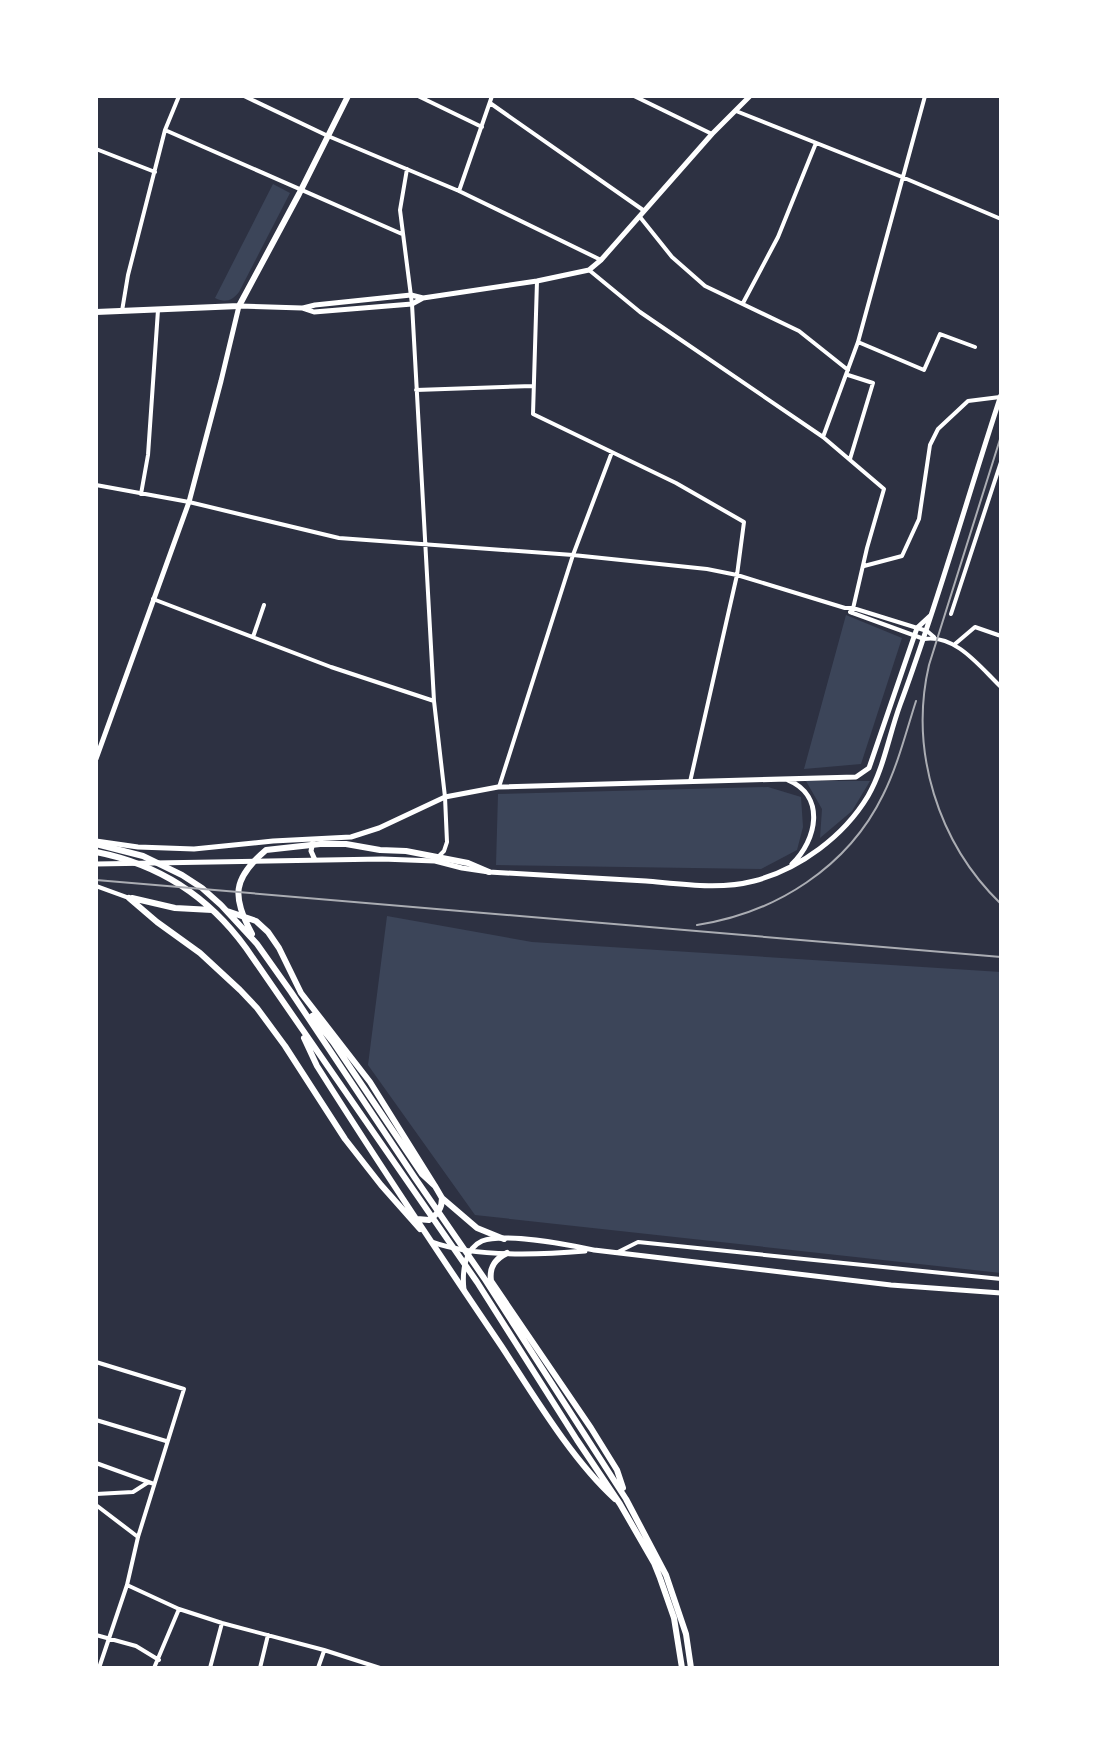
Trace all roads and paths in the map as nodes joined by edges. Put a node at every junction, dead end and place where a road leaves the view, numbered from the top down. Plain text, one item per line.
1 (179, 96) edge
2 (244, 96) edge
3 (348, 96) edge
4 (418, 96) edge
5 (492, 96) edge
6 (634, 96) edge
7 (750, 96) edge
8 (925, 96) edge
9 (490, 103) junction
10 (736, 111) junction
11 (482, 127) junction
12 (165, 130) junction
13 (712, 134) junction
14 (328, 136) junction
15 (816, 143) junction
16 (96, 149) edge
17 (407, 169) junction
18 (155, 172) junction
19 (902, 177) junction
20 (300, 190) junction
21 (459, 191) junction
22 (641, 213) junction
23 (1001, 219) edge
24 (402, 234) junction
25 (601, 260) junction
26 (589, 270) junction
27 (537, 281) junction
28 (411, 295) junction
29 (423, 298) junction
30 (743, 303) junction
31 (412, 304) junction
32 (239, 306) junction
33 (302, 308) junction
34 (158, 310) junction
35 (122, 311) junction
36 (96, 312) edge
37 (858, 342) junction
38 (975, 347) dead end
39 (847, 372) junction
40 (533, 386) junction
41 (416, 390) junction
42 (1001, 396) edge
43 (823, 437) junction
44 (612, 452) junction
45 (850, 459) junction
46 (1001, 462) edge
47 (96, 485) edge
48 (141, 494) junction
49 (189, 502) junction
50 (425, 546) junction
51 (573, 555) junction
52 (864, 566) junction
53 (737, 575) junction
54 (153, 599) junction
55 (264, 605) dead end
56 (852, 610) junction
57 (951, 614) dead end
58 (931, 615) junction
59 (917, 628) junction
60 (927, 631) junction
61 (914, 635) junction
62 (1001, 636) edge
63 (253, 637) junction
64 (934, 637) junction
65 (924, 639) junction
66 (955, 644) junction
67 (1001, 687) edge
68 (434, 701) junction
69 (96, 759) edge
70 (869, 768) junction
71 (878, 776) junction
72 (782, 779) junction
73 (690, 782) junction
74 (498, 787) junction
75 (445, 797) junction
76 (318, 841) junction
77 (96, 842) edge
78 (112, 843) junction
79 (194, 849) junction
80 (96, 852) edge
81 (437, 857) junction
82 (315, 860) junction
83 (195, 863) junction
84 (96, 864) edge
85 (106, 865) junction
86 (785, 870) junction
87 (489, 872) junction
88 (96, 886) edge
89 (129, 898) junction
90 (257, 944) junction
91 (291, 992) junction
92 (300, 1028) junction
93 (435, 1186) junction
94 (442, 1198) junction
95 (417, 1219) junction
96 (504, 1239) junction
97 (430, 1241) junction
98 (472, 1250) junction
99 (594, 1250) junction
100 (507, 1253) junction
101 (615, 1253) junction
102 (1001, 1279) edge
103 (464, 1291) junction
104 (1001, 1293) edge
105 (96, 1362) edge
106 (96, 1420) edge
107 (167, 1442) junction
108 (96, 1463) edge
109 (147, 1483) junction
110 (154, 1484) junction
111 (96, 1494) edge
112 (623, 1501) junction
113 (96, 1505) edge
114 (138, 1537) junction
115 (127, 1585) junction
116 (179, 1609) junction
117 (222, 1623) junction
118 (96, 1635) edge
119 (268, 1635) junction
120 (108, 1638) junction
121 (324, 1650) junction
122 (159, 1660) junction
123 (99, 1668) edge
124 (154, 1668) edge
125 (210, 1668) edge
126 (260, 1668) edge
127 (318, 1668) edge
128 (380, 1668) edge
129 (682, 1668) edge
130 (691, 1668) edge

1 - 12 street
2 - 14 street
3 - 14 main road
4 - 11 street
5 - 9 street
6 - 13 street
7 - 10 street
8 - 19 street
9 - 11 street
9 - 22 street
10 - 13 street
10 - 15 street
11 - 21 street
12 - 18 street
12 - 20 street
13 - 22 street
14 - 17 street
14 - 20 main road
15 - 19 street
15 - 30 street
16 - 18 street
17 - 21 street
17 - 24 street
18 - 35 street
19 - 23 street
19 - 37 street
20 - 24 street
20 - 32 main road
21 - 25 street
22 - 25 street
22 - 30 street
24 - 28 street
25 - 26 street
26 - 27 street
26 - 43 street
27 - 29 street
27 - 40 street
28 - 29 street
28 - 31 street
28 - 33 street
29 - 31 street
30 - 39 street
31 - 33 street
31 - 41 street
32 - 33 street
32 - 34 main road
32 - 49 street
34 - 35 main road
34 - 48 street
35 - 36 main road
37 - 38 street
37 - 39 street
39 - 43 street
39 - 45 street
40 - 41 street
40 - 44 street
41 - 50 street
42 - 52 street
42 - 58 street
43 - 45 street
44 - 51 street
44 - 53 street
45 - 52 street
46 - 57 street
47 - 48 street
48 - 49 street
49 - 50 street
49 - 54 street
50 - 51 street
50 - 68 street
51 - 53 street
51 - 74 street
52 - 56 street
53 - 56 street
53 - 73 street
54 - 63 street
54 - 69 street
55 - 63 street
56 - 59 street
56 - 61 street
58 - 59 street
58 - 60 street
59 - 60 street
59 - 61 street
60 - 64 street
60 - 65 street
61 - 65 street
61 - 70 street
62 - 66 street
63 - 68 street
64 - 65 street
64 - 66 street
65 - 71 street
66 - 67 street
68 - 75 street
70 - 71 street
70 - 72 street
71 - 86 street
72 - 73 street
72 - 86 street
73 - 74 street
74 - 75 street
75 - 76 street
75 - 81 street
76 - 79 street
76 - 81 main road
76 - 82 street
76 - 90 main road
77 - 78 street
77 - 90 main road
78 - 79 street
78 - 85 street
79 - 83 street
80 - 92 main road
81 - 87 main road
82 - 83 street
82 - 87 street
83 - 85 street
84 - 85 street
86 - 87 street
88 - 89 street
89 - 93 main road
89 - 97 main road
90 - 91 main road
91 - 93 main road
91 - 112 main road
92 - 95 main road
92 - 112 main road
93 - 94 main road
94 - 95 main road
94 - 96 main road
95 - 97 main road
96 - 98 street
96 - 99 street
97 - 98 street
97 - 103 main road
98 - 100 street
98 - 103 street
99 - 100 street
99 - 101 street
100 - 112 main road
101 - 102 street
101 - 104 street
103 - 112 main road
105 - 107 street
106 - 107 street
107 - 110 street
108 - 109 street
109 - 110 street
109 - 111 street
110 - 114 street
112 - 129 main road
112 - 130 main road
113 - 114 street
114 - 115 street
115 - 116 street
115 - 120 street
116 - 117 street
116 - 122 street
117 - 119 street
117 - 125 street
118 - 120 street
119 - 121 street
119 - 126 street
120 - 122 street
120 - 123 street
121 - 127 street
121 - 128 street
122 - 124 street

